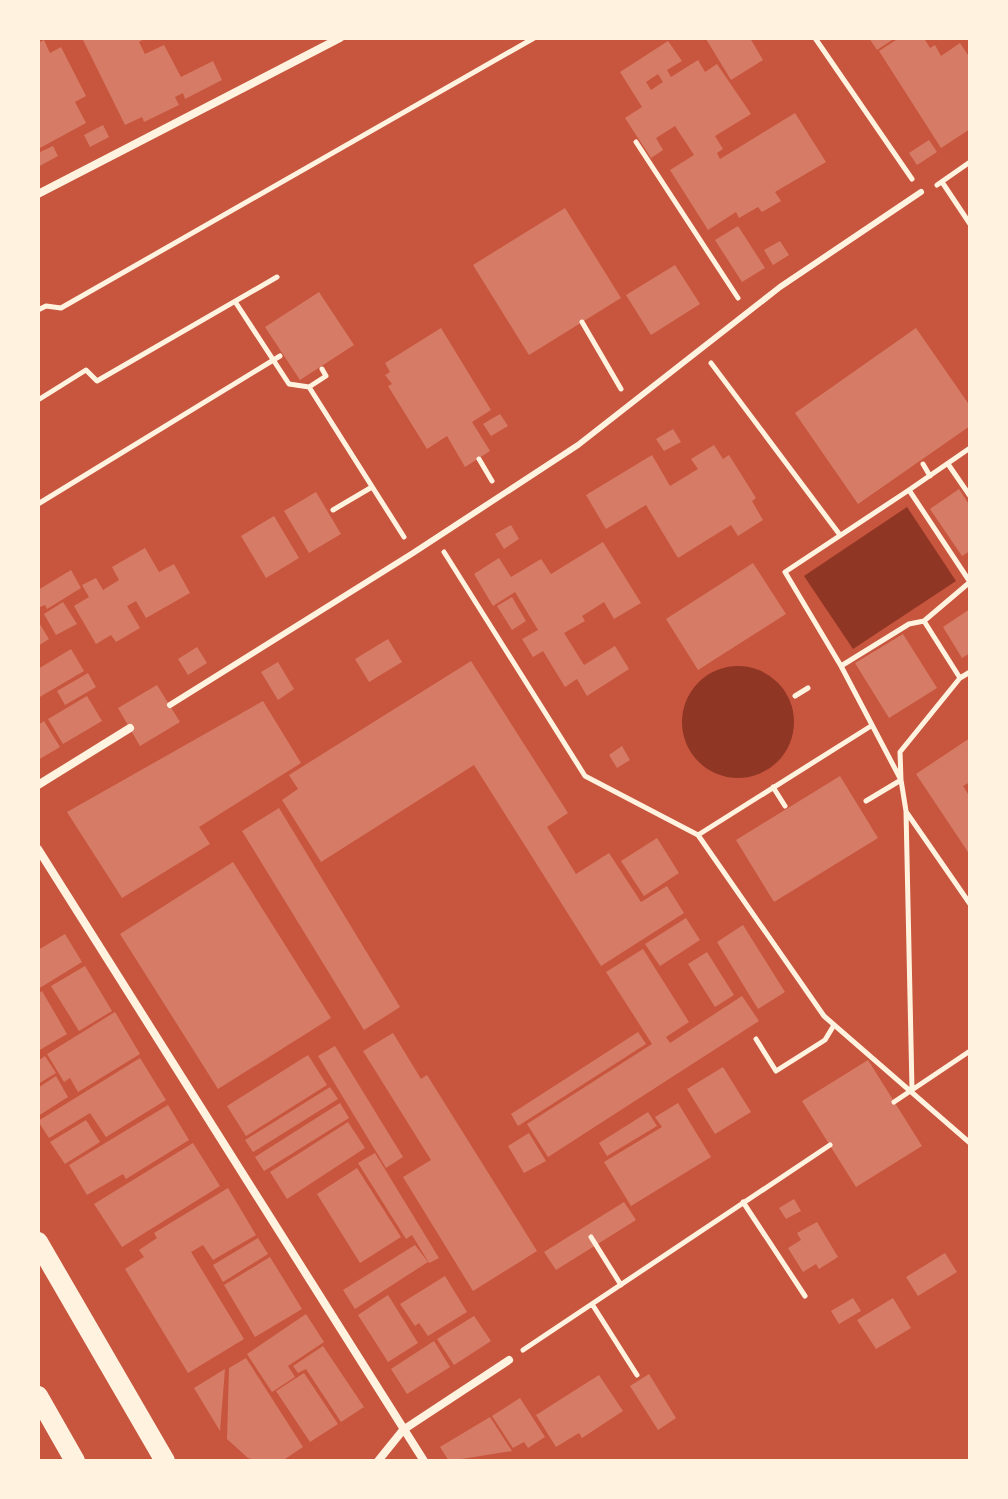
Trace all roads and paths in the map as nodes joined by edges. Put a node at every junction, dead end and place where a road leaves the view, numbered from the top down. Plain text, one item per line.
1 (340, 38) edge
2 (534, 38) edge
3 (815, 38) edge
4 (636, 142) dead end
5 (970, 162) edge
6 (942, 182) junction
7 (921, 192) junction
8 (38, 194) edge
9 (970, 224) edge
10 (277, 277) dead end
11 (236, 303) junction
12 (38, 310) edge
13 (748, 312) junction
14 (582, 322) dead end
15 (701, 349) junction
16 (280, 356) dead end
17 (272, 361) junction
18 (322, 369) dead end
19 (309, 387) junction
20 (38, 400) edge
21 (630, 403) junction
22 (970, 448) edge
23 (923, 464) dead end
24 (948, 464) junction
25 (930, 476) junction
26 (372, 487) junction
27 (909, 490) junction
28 (970, 496) edge
29 (38, 504) edge
30 (333, 510) dead end
31 (840, 535) junction
32 (435, 538) junction
33 (413, 553) junction
34 (970, 582) edge
35 (924, 621) junction
36 (841, 666) junction
37 (970, 672) edge
38 (960, 678) junction
39 (808, 688) dead end
40 (795, 696) dead end
41 (170, 705) dead end
42 (871, 726) junction
43 (130, 728) dead end
44 (901, 780) junction
45 (38, 785) edge
46 (773, 787) junction
47 (866, 801) dead end
48 (785, 806) dead end
49 (906, 811) junction
50 (698, 835) junction
51 (38, 849) edge
52 (970, 904) edge
53 (834, 1025) junction
54 (756, 1039) dead end
55 (970, 1051) edge
56 (912, 1090) junction
57 (894, 1102) dead end
58 (970, 1143) edge
59 (830, 1145) dead end
60 (743, 1202) junction
61 (591, 1237) dead end
62 (38, 1242) edge
63 (621, 1285) junction
64 (805, 1296) dead end
65 (592, 1304) junction
66 (509, 1360) joint
67 (637, 1375) dead end
68 (38, 1396) edge
69 (403, 1430) junction
70 (75, 1461) edge
71 (165, 1461) edge
72 (378, 1461) edge
73 (424, 1461) edge

1 - 8 street
2 - 12 path
3 - 7 path
4 - 13 path
5 - 6 path
6 - 7 path
6 - 9 path
7 - 13 lane
10 - 11 path
11 - 17 path
11 - 20 path
13 - 15 lane
14 - 21 path
15 - 21 lane
15 - 31 path
16 - 17 path
17 - 19 path
17 - 29 path
18 - 19 path
19 - 26 path
21 - 32 lane
22 - 24 path
23 - 25 path
24 - 25 path
24 - 28 path
25 - 27 path
26 - 30 path
26 - 33 path
27 - 31 path
27 - 34 path
31 - 36 path
32 - 33 lane
32 - 50 path
33 - 41 lane
34 - 35 path
35 - 36 path
35 - 38 path
36 - 42 path
37 - 38 path
38 - 44 path
39 - 40 path
42 - 44 path
42 - 46 path
43 - 45 street
44 - 47 path
44 - 49 path
46 - 48 path
46 - 50 path
49 - 52 path
49 - 56 path
50 - 53 path
51 - 69 street
53 - 54 path
53 - 56 path
55 - 56 path
56 - 57 path
56 - 58 path
59 - 60 path
60 - 63 path
60 - 64 path
61 - 63 path
62 - 71 main road
63 - 65 path
65 - 66 path
65 - 67 path
66 - 69 street
68 - 70 main road
69 - 72 street
69 - 73 street

